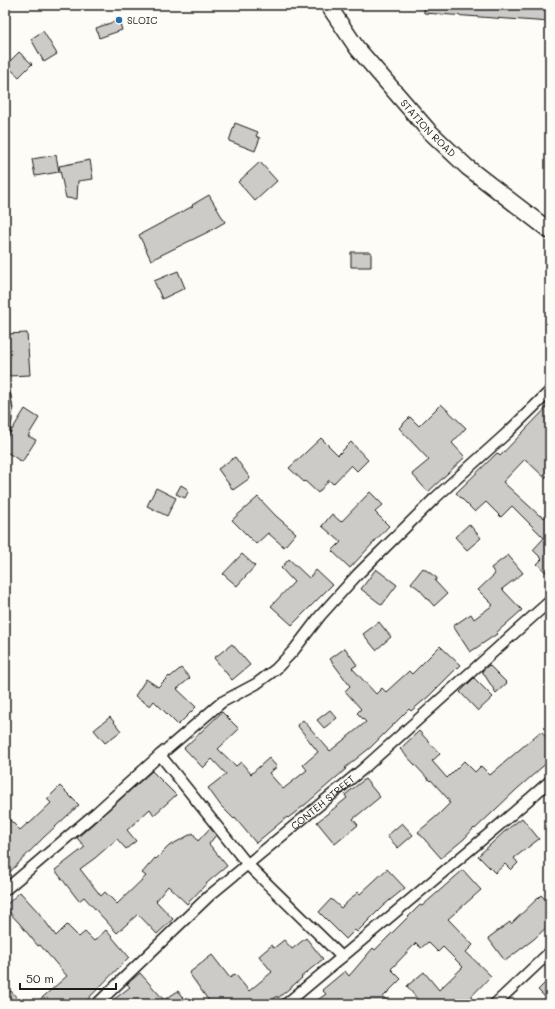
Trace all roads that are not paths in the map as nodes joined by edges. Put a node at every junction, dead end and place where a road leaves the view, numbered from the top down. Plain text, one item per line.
1 (328, 5) edge
2 (550, 231) edge
3 (550, 391) edge
4 (5, 396) edge
5 (5, 429) edge
6 (550, 601) edge
7 (160, 755) junction
8 (550, 781) edge
9 (248, 865) junction
10 (5, 890) edge
11 (550, 952) edge
12 (342, 957) junction
13 (97, 1004) edge
14 (286, 1004) edge
15 (495, 1004) edge

1 - 2 main road, STATION ROAD
3 - 7 street
4 - 5 street
6 - 9 street, CONTEH STREET
7 - 9 street
7 - 10 street
8 - 12 street
9 - 12 street
9 - 13 street, CONTEH STREET
11 - 15 street
12 - 14 street

